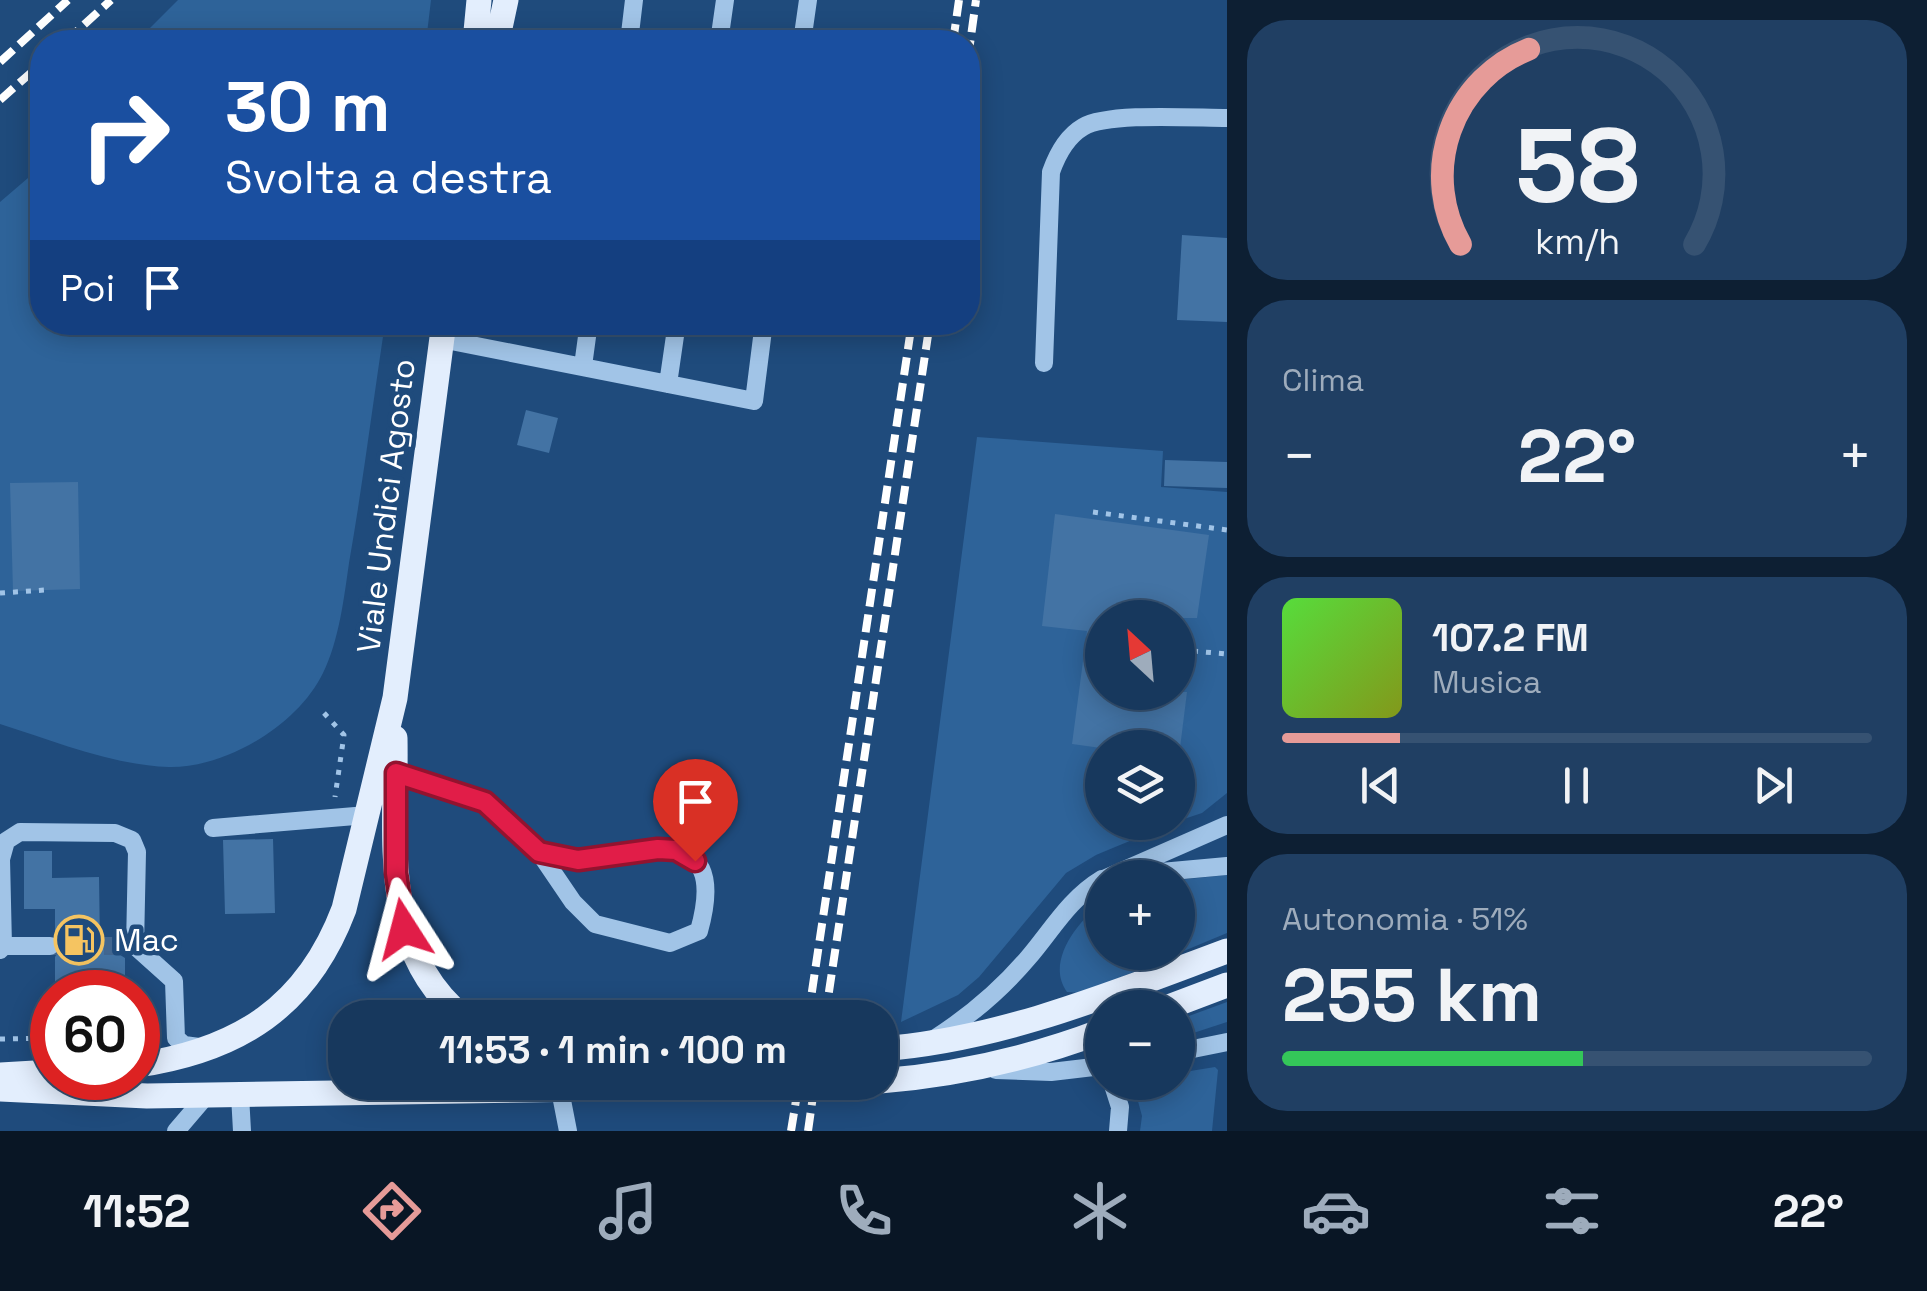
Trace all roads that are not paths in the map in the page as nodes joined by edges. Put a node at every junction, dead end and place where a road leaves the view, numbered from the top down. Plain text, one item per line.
1 (479, 0) edge
2 (506, 0) edge
3 (634, 0) edge
4 (725, 0) edge
5 (808, 0) edge
6 (476, 30) edge
7 (500, 30) edge
8 (630, 30) edge
9 (721, 30) edge
10 (804, 30) edge
11 (1227, 118) edge
12 (441, 335) edge
13 (458, 335) edge
14 (588, 335) edge
15 (675, 335) edge
16 (762, 335) edge
17 (1044, 363) dead end
18 (583, 366) junction
19 (668, 384) junction
20 (395, 698) junction
21 (396, 773) junction
22 (367, 815) junction
23 (1227, 825) edge
24 (213, 828) dead end
25 (539, 852) junction
26 (1150, 860) edge
27 (1227, 866) edge
28 (1195, 870) edge
29 (1085, 893) edge
30 (50, 946) tunnel mouth
31 (2, 948) edge
32 (1227, 951) edge
33 (1227, 985) edge
34 (1195, 997) edge
35 (458, 1000) edge
36 (1085, 1036) edge
37 (1227, 1042) edge
38 (212, 1046) junction
39 (918, 1046) junction
40 (898, 1048) edge
41 (1195, 1049) edge
42 (160, 1061) edge
43 (971, 1069) junction
44 (1085, 1069) edge
45 (30, 1073) edge
46 (0, 1074) edge
47 (898, 1079) edge
48 (0, 1089) edge
49 (328, 1094) edge
50 (240, 1095) junction
51 (206, 1096) junction
52 (562, 1100) edge
53 (1118, 1100) edge
54 (176, 1131) edge
55 (242, 1131) edge
56 (568, 1131) edge
57 (1118, 1131) edge

1 - 6 main road
2 - 7 main road
3 - 8 street
4 - 9 street
5 - 10 street
11 - 17 street
12 - 20 main road, Viale Undici Agosto
13 - 18 street
14 - 18 street
15 - 19 street
16 - 19 street
18 - 19 street
20 - 21 main road, Viale Undici Agosto
20 - 22 main road, Viale Undici Agosto
21 - 25 street
21 - 35 main road, Viale Undici Agosto
22 - 24 street
22 - 38 main road, Viale Undici Agosto
23 - 26 street
25 - 25 street
27 - 28 street
29 - 39 street
30 - 31 street
31 - 38 street
32 - 39 main road
33 - 34 main road
36 - 43 main road
37 - 41 street
38 - 42 main road, Viale Undici Agosto
39 - 40 main road
43 - 44 street
43 - 47 main road
45 - 46 main road
48 - 51 main road
49 - 50 main road
50 - 51 main road
50 - 55 street
51 - 54 street
52 - 56 street
53 - 57 street

